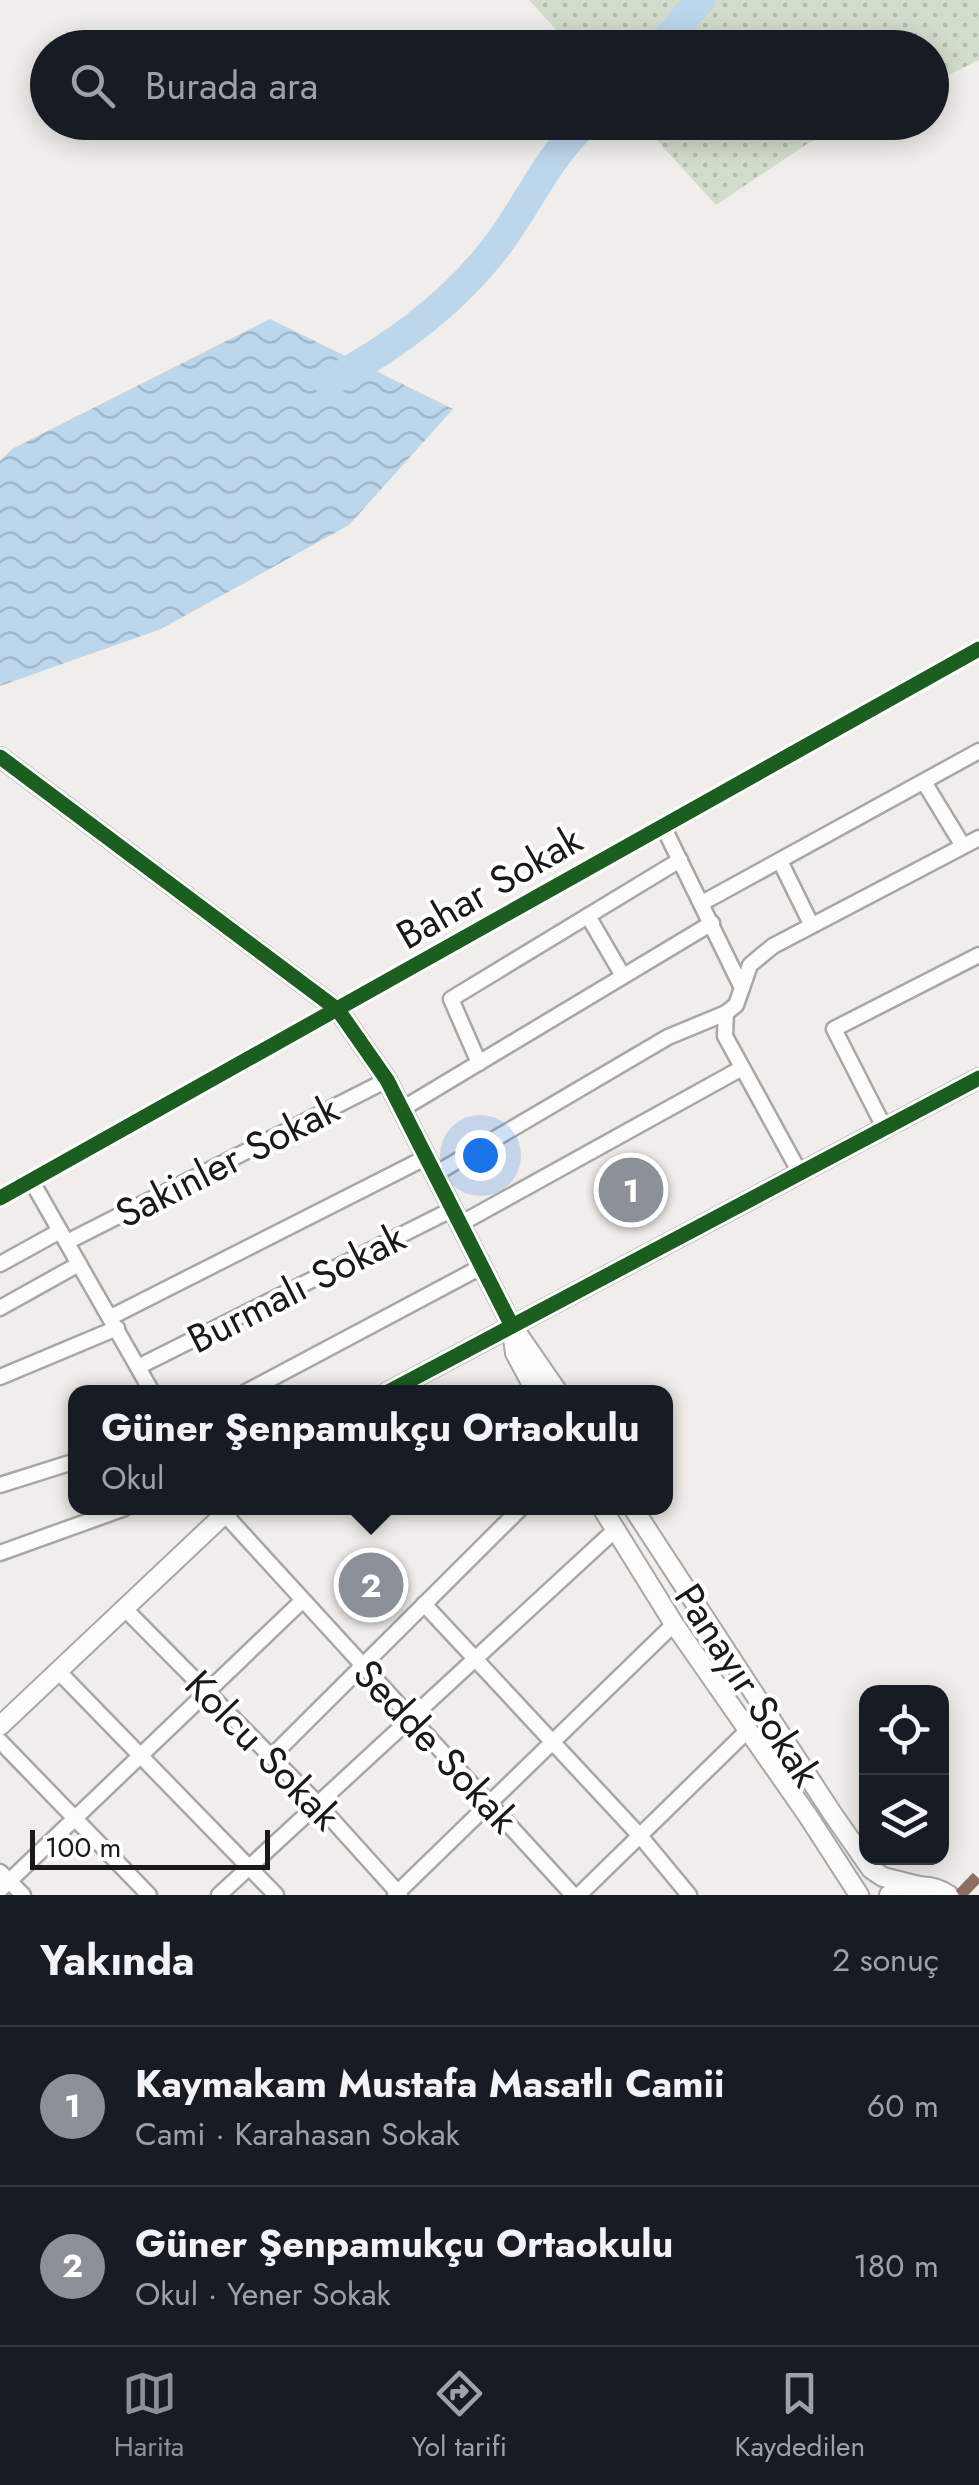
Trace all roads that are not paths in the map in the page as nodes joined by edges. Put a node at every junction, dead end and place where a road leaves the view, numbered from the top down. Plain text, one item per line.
1 (979, 649) edge
2 (979, 752) edge
3 (0, 756) edge
4 (924, 782) junction
5 (663, 826) junction
6 (979, 838) edge
7 (964, 846) junction
8 (680, 860) junction
9 (780, 860) junction
10 (702, 903) junction
11 (588, 916) junction
12 (712, 922) junction
13 (812, 924) junction
14 (979, 955) edge
15 (623, 976) junction
16 (742, 988) junction
17 (338, 1010) junction
18 (726, 1012) junction
19 (479, 1063) junction
20 (742, 1068) junction
21 (979, 1078) edge
22 (387, 1080) junction
23 (402, 1109) junction
24 (885, 1129) junction
25 (426, 1157) junction
26 (800, 1173) junction
27 (435, 1174) junction
28 (30, 1180) junction
29 (0, 1198) edge
30 (457, 1217) junction
31 (64, 1237) junction
32 (0, 1264) edge
33 (79, 1264) junction
34 (482, 1267) junction
35 (0, 1308) edge
36 (114, 1323) junction
37 (512, 1324) junction
38 (138, 1367) junction
39 (0, 1377) edge
40 (148, 1385) edge
41 (259, 1385) edge
42 (407, 1385) edge
43 (532, 1385) edge
44 (553, 1385) edge
45 (68, 1464) edge
46 (0, 1485) edge
47 (106, 1515) edge
48 (220, 1515) edge
49 (229, 1515) edge
50 (510, 1515) edge
51 (606, 1515) edge
52 (638, 1515) edge
53 (615, 1530) junction
54 (0, 1552) edge
55 (302, 1601) junction
56 (424, 1604) junction
57 (124, 1608) junction
58 (674, 1624) junction
59 (474, 1658) junction
60 (362, 1665) junction
61 (58, 1671) junction
62 (208, 1693) junction
63 (410, 1718) junction
64 (0, 1726) edge
65 (748, 1730) junction
66 (0, 1741) edge
67 (554, 1742) junction
68 (141, 1756) junction
69 (272, 1757) junction
70 (318, 1804) junction
71 (488, 1804) junction
72 (73, 1820) junction
73 (641, 1837) junction
74 (248, 1868) junction
75 (3, 1881) edge
76 (918, 1886) junction
77 (397, 1894) edge
78 (23, 1895) edge
79 (148, 1895) edge
80 (219, 1895) edge
81 (276, 1895) edge
82 (576, 1895) edge
83 (689, 1895) edge
84 (859, 1895) edge
85 (889, 1895) edge
86 (949, 1895) edge

1 - 5 street, Bahar Sokak
2 - 4 street
3 - 17 street
4 - 7 street
4 - 9 street
5 - 8 street
5 - 17 street, Bahar Sokak
6 - 7 street
7 - 13 street
8 - 10 street
8 - 11 street, Bahar Sokak
9 - 10 street
9 - 13 street
10 - 12 street
11 - 15 street, Bahar Sokak
11 - 19 street, Bahar Sokak
12 - 15 street
12 - 16 street
13 - 16 street
14 - 24 street
15 - 19 street
16 - 18 street
17 - 22 street
17 - 28 street, Bahar Sokak
18 - 20 street
18 - 27 street
19 - 23 street
20 - 26 street
20 - 30 street, Burmalı Sokak
21 - 24 street
22 - 23 street
22 - 31 street, Sakinler Sokak
23 - 25 street
24 - 26 street
25 - 27 street
25 - 36 street
26 - 37 street
27 - 30 street
28 - 29 street, Bahar Sokak
28 - 31 street
30 - 34 street
30 - 38 street, Burmalı Sokak
31 - 32 street, Sakinler Sokak
31 - 33 street
33 - 35 street
33 - 36 street
34 - 37 street
34 - 41 street
36 - 38 street
36 - 39 street
37 - 42 street
37 - 43 street
37 - 44 street
38 - 40 street
45 - 46 street
47 - 54 street
48 - 57 street
49 - 55 street, Sedde Sokak
50 - 56 street
51 - 53 street, Panayır Sokak
52 - 76 street, Panayır Sokak
53 - 58 street, Panayır Sokak
53 - 59 street
55 - 60 street, Sedde Sokak
55 - 62 street
56 - 59 street
56 - 60 street
57 - 61 street
57 - 62 street, Kolcu Sokak
58 - 65 street, Panayır Sokak
58 - 67 street
59 - 63 street
59 - 67 street
60 - 63 street, Sedde Sokak
60 - 69 street
61 - 64 street
61 - 68 street
62 - 68 street
62 - 69 street, Kolcu Sokak
63 - 70 street
63 - 71 street, Sedde Sokak
65 - 73 street
65 - 84 street, Panayır Sokak
66 - 72 street
67 - 71 street
67 - 73 street
68 - 72 street
68 - 74 street
69 - 70 street, Kolcu Sokak
70 - 74 street
70 - 77 street, Kolcu Sokak
71 - 77 street
71 - 82 street, Sedde Sokak
72 - 75 street
72 - 79 street
73 - 82 street
73 - 83 street
74 - 80 street
74 - 81 street
75 - 78 street
76 - 85 street
76 - 86 street, Panayır Sokak

